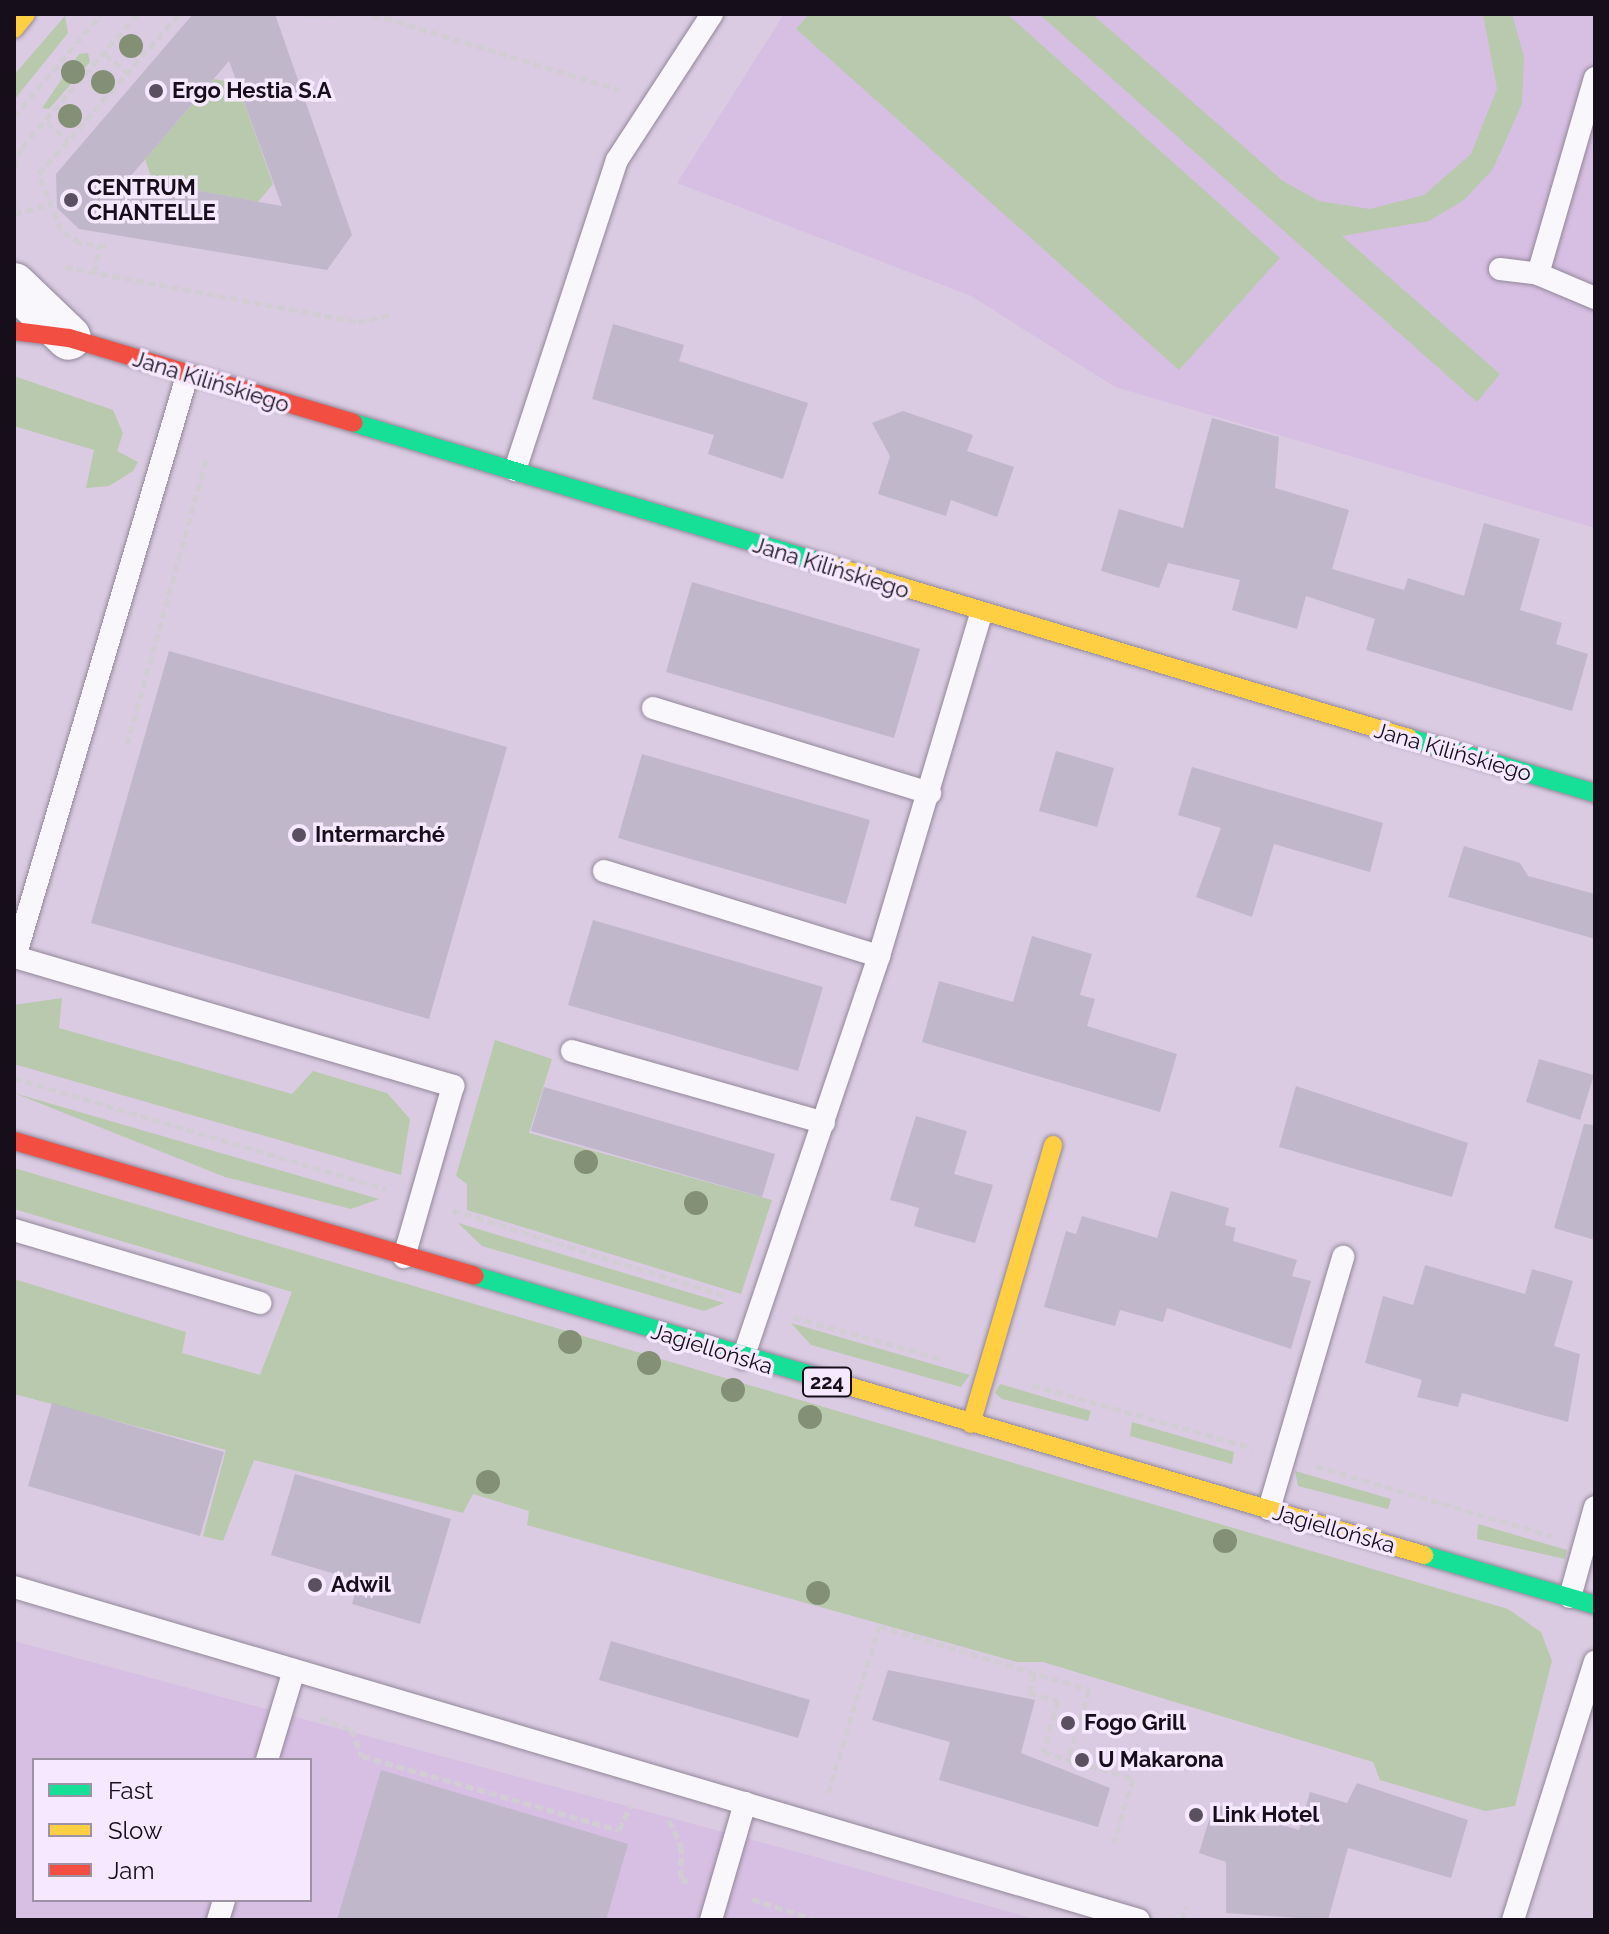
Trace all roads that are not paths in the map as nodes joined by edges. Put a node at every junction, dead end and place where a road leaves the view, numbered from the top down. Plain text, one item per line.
1 (26, 14) edge
2 (712, 14) edge
3 (14, 29) edge
4 (1595, 78) edge
5 (1500, 269) dead end
6 (1538, 274) junction
7 (14, 285) edge
8 (1595, 298) edge
9 (14, 331) edge
10 (69, 338) junction
11 (187, 376) junction
12 (515, 470) junction
13 (981, 614) junction
14 (653, 708) dead end
15 (930, 793) junction
16 (1595, 793) edge
17 (604, 871) dead end
18 (879, 956) junction
19 (572, 1051) dead end
20 (824, 1123) junction
21 (14, 1141) edge
22 (1053, 1145) dead end
23 (14, 1230) edge
24 (404, 1257) junction
25 (1343, 1257) dead end
26 (260, 1303) dead end
27 (743, 1358) junction
28 (971, 1424) junction
29 (1595, 1507) edge
30 (1269, 1509) junction
31 (14, 1587) edge
32 (1570, 1597) junction
33 (1595, 1605) edge
34 (1595, 1662) edge
35 (294, 1670) junction
36 (268, 1758) edge
37 (745, 1803) junction
38 (711, 1920) edge
39 (1139, 1920) edge
40 (1513, 1920) edge

1 - 3 street
2 - 12 lane
4 - 6 lane
5 - 6 lane
6 - 8 lane
7 - 10 street, Jana Kilińskiego
9 - 10 street, Jana Kilińskiego
10 - 11 street, Jana Kilińskiego
11 - 12 street, Jana Kilińskiego
11 - 24 lane
12 - 13 street, Jana Kilińskiego
13 - 15 lane
13 - 16 street, Jana Kilińskiego
14 - 15 lane
15 - 18 lane
17 - 18 lane
18 - 20 lane
19 - 20 lane
20 - 27 lane
21 - 24 street, Jagiellońska / 224
22 - 28 street
23 - 26 lane
24 - 27 street, Jagiellońska / 224
25 - 30 lane
27 - 28 street, Jagiellońska / 224
28 - 30 street, Jagiellońska / 224
29 - 32 lane
30 - 32 street, Jagiellońska / 224
31 - 35 lane
32 - 33 street, Jagiellońska / 224
34 - 40 lane
35 - 36 lane
35 - 37 lane
37 - 38 lane
37 - 39 lane

